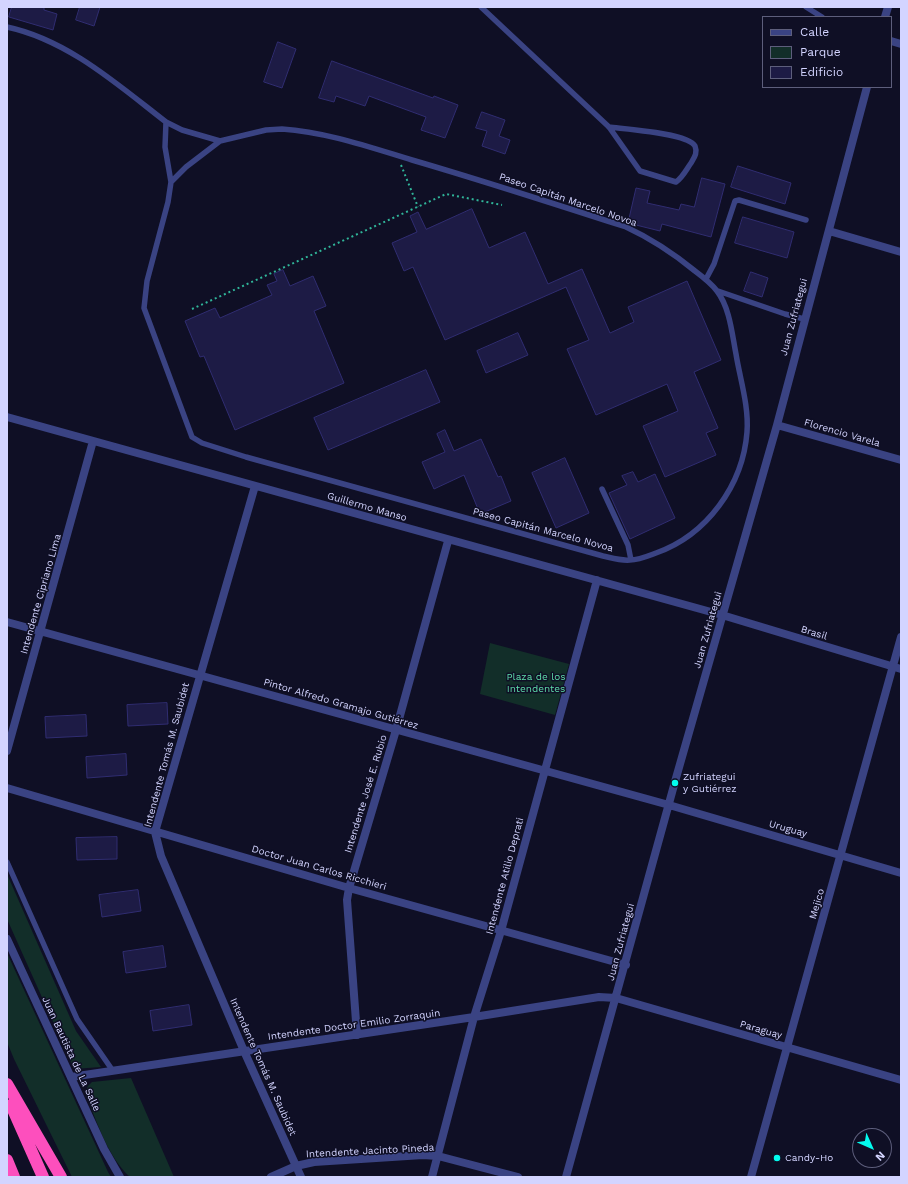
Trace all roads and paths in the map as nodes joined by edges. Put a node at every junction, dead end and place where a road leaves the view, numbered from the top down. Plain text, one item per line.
1 (481, 7) edge
2 (806, 7) edge
3 (820, 16) edge
4 (7, 27) edge
5 (867, 88) edge
6 (166, 122) junction
7 (609, 128) junction
8 (220, 141) junction
9 (396, 155) junction
10 (171, 182) junction
11 (502, 205) dead end
12 (418, 207) junction
13 (806, 220) dead end
14 (829, 231) junction
15 (901, 252) edge
16 (706, 279) junction
17 (718, 291) junction
18 (192, 309) dead end
19 (804, 319) junction
20 (7, 417) edge
21 (777, 425) junction
22 (93, 442) junction
23 (901, 460) edge
24 (255, 486) junction
25 (602, 489) dead end
26 (448, 541) junction
27 (631, 560) junction
28 (596, 580) junction
29 (722, 616) junction
30 (7, 622) edge
31 (41, 631) junction
32 (901, 637) edge
33 (893, 667) junction
34 (901, 669) edge
35 (200, 674) junction
36 (396, 730) junction
37 (7, 751) edge
38 (543, 770) junction
39 (7, 788) edge
40 (669, 805) junction
41 (155, 832) junction
42 (841, 855) junction
43 (7, 862) edge
44 (901, 872) edge
45 (349, 888) junction
46 (501, 931) junction
47 (7, 939) edge
48 (626, 965) junction
49 (616, 998) junction
50 (474, 1017) junction
51 (356, 1035) junction
52 (788, 1048) junction
53 (244, 1051) junction
54 (113, 1071) junction
55 (70, 1077) junction
56 (901, 1080) edge
57 (7, 1084) edge
58 (7, 1095) edge
59 (438, 1156) junction
60 (7, 1160) edge
61 (296, 1166) junction
62 (14, 1177) edge
63 (43, 1177) edge
64 (61, 1177) edge
65 (120, 1177) edge
66 (271, 1177) edge
67 (301, 1177) edge
68 (432, 1177) edge
69 (518, 1177) edge
70 (566, 1177) edge
71 (751, 1177) edge

1 - 7 lane
2 - 3 lane
4 - 6 lane
5 - 14 street, Juan Zufriategui
6 - 8 lane
6 - 10 lane
7 - 7 lane
8 - 9 lane, Paseo Capitán Marcelo Novoa
8 - 10 lane, Paseo Capitán Marcelo Novoa
9 - 12 path
9 - 16 lane, Paseo Capitán Marcelo Novoa
10 - 27 lane, Paseo Capitán Marcelo Novoa
11 - 12 path
12 - 18 path
13 - 16 lane
14 - 15 street
14 - 19 street, Juan Zufriategui
16 - 17 lane, Paseo Capitán Marcelo Novoa
17 - 19 lane
17 - 27 lane, Paseo Capitán Marcelo Novoa
19 - 21 street, Juan Zufriategui
20 - 22 street, Guillermo Manso
21 - 23 street, Florencio Varela
21 - 29 street, Juan Zufriategui
22 - 24 street, Guillermo Manso
22 - 31 street, Intendente Cipriano Lima
24 - 26 street, Guillermo Manso
24 - 35 street, Intendente Tomás M. Saubidet
25 - 27 lane
26 - 28 street, Guillermo Manso
26 - 36 street, Intendente José E. Rubio
28 - 29 street, Guillermo Manso
28 - 38 street, Intendente Atilio Deprati
29 - 33 street, Brasil
29 - 40 street, Juan Zufriategui
30 - 31 street, Pintor Alfredo Gramajo Gutiérrez
31 - 35 street, Pintor Alfredo Gramajo Gutiérrez
31 - 37 street, Intendente Cipriano Lima
32 - 33 street, Mejico
33 - 34 street, Brasil
33 - 42 street, Mejico
35 - 36 street, Pintor Alfredo Gramajo Gutiérrez
35 - 41 street, Intendente Tomás M. Saubidet
36 - 38 street, Pintor Alfredo Gramajo Gutiérrez
36 - 45 street, Intendente José E. Rubio
38 - 40 street, Pintor Alfredo Gramajo Gutiérrez
38 - 46 street, Intendente Atilio Deprati
39 - 41 street, Doctor Juan Carlos Ricchieri
40 - 42 street, Uruguay
40 - 48 street, Juan Zufriategui
41 - 45 street, Doctor Juan Carlos Ricchieri
41 - 53 street, Intendente Tomás M. Saubidet
42 - 44 street, Uruguay
42 - 52 street, Mejico
43 - 54 lane
45 - 46 street, Doctor Juan Carlos Ricchieri
45 - 51 street, Intendente José E. Rubio
46 - 48 street, Doctor Juan Carlos Ricchieri
46 - 50 street, Intendente Atilio Deprati
47 - 55 street, Juan Bautista de La Salle
48 - 49 street, Juan Zufriategui
49 - 50 street, Intendente Doctor Emilio Zorraquin
49 - 52 street, Paraguay
49 - 70 street, Juan Zufriategui
50 - 51 street, Intendente Doctor Emilio Zorraquin
50 - 59 street, Intendente Atilio Deprati
51 - 53 street, Intendente Doctor Emilio Zorraquin
52 - 56 street, Paraguay
52 - 71 street, Mejico
53 - 54 street, Intendente Doctor Emilio Zorraquin
53 - 61 street, Intendente Tomás M. Saubidet
54 - 55 street, Intendente Doctor Emilio Zorraquin
55 - 65 street, Juan Bautista de La Salle
57 - 64 highway
58 - 63 highway
59 - 61 street, Intendente Jacinto Pineda
59 - 68 street, Intendente Atilio Deprati
59 - 69 street, Intendente Jacinto Pineda
60 - 62 highway
61 - 66 street, Intendente Jacinto Pineda
61 - 67 street, Intendente Tomás M. Saubidet

